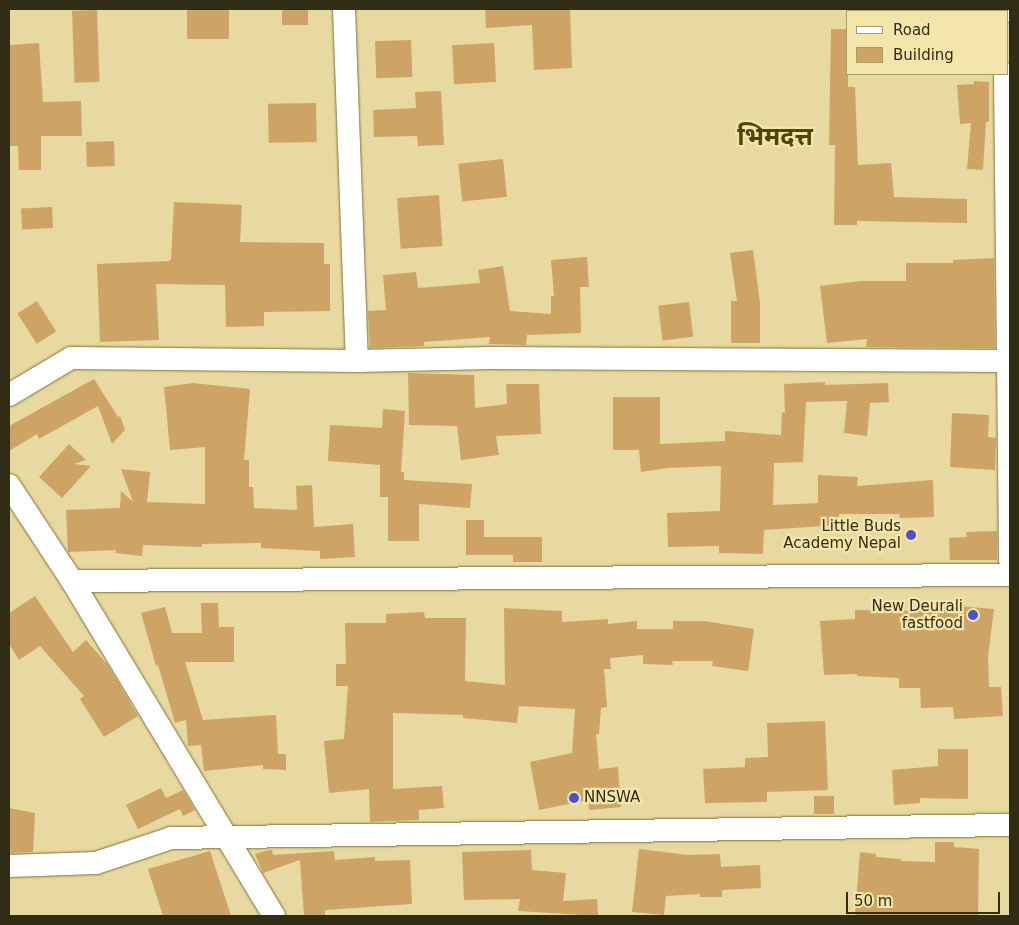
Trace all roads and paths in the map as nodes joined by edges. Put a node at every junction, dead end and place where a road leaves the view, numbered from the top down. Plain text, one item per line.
1 (344, 9) edge
2 (1005, 75) edge
3 (357, 361) junction
4 (1009, 361) edge
5 (9, 395) edge
6 (9, 485) edge
7 (1010, 561) edge
8 (1010, 575) edge
9 (72, 581) junction
10 (1010, 825) edge
11 (225, 837) junction
12 (9, 866) edge
13 (274, 916) edge

1 - 3 street
2 - 4 street
3 - 4 street
3 - 5 street
4 - 7 street
6 - 9 street
8 - 9 street
9 - 11 street
10 - 11 street
11 - 12 street
11 - 13 street

